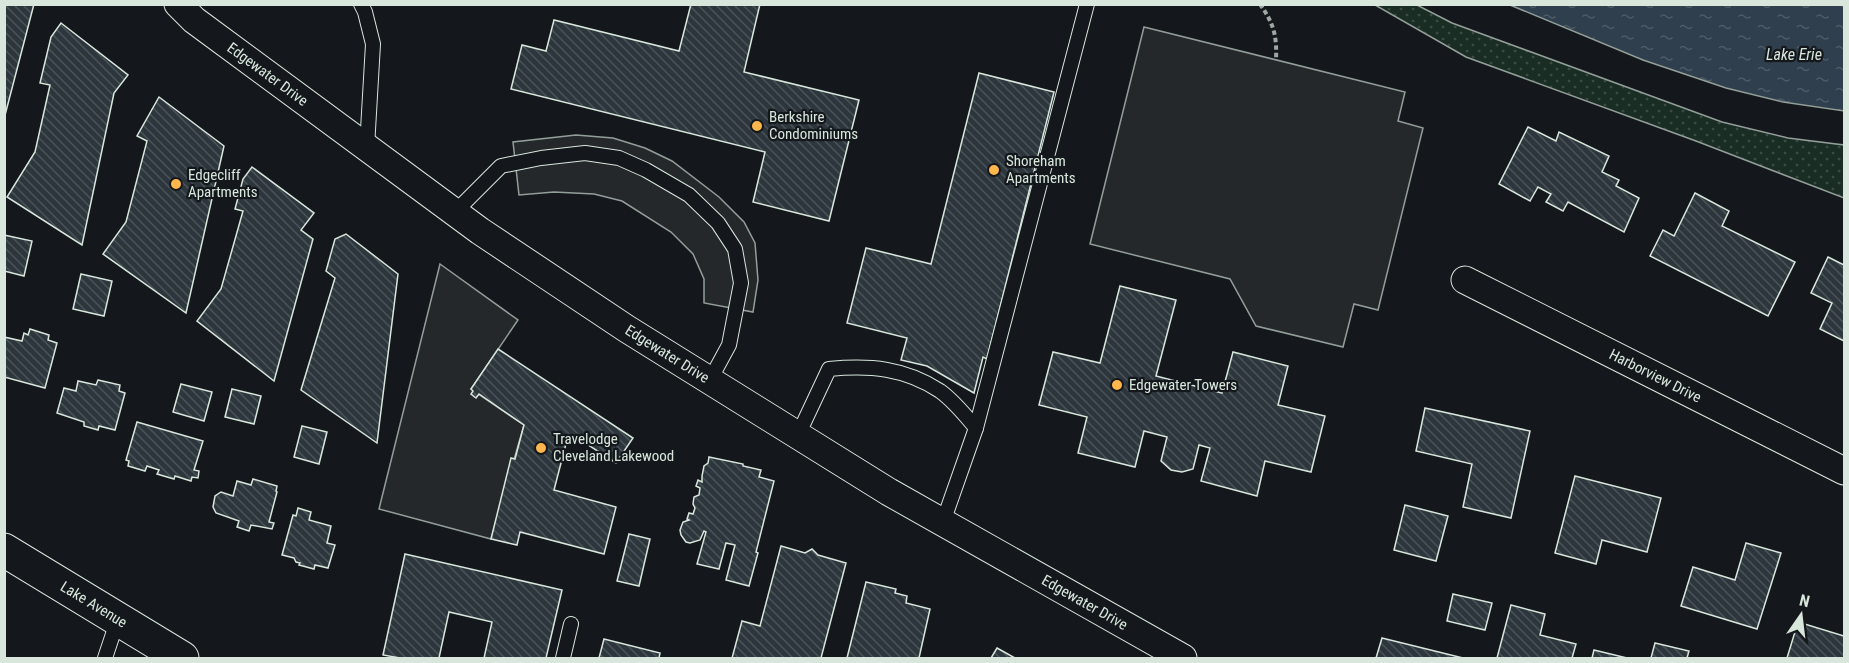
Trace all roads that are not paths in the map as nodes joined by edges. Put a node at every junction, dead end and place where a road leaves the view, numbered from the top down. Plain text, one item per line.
1 (178, 4) edge
2 (361, 4) edge
3 (1087, 4) edge
4 (367, 147) junction
5 (455, 212) junction
6 (1465, 280) dead end
7 (710, 380) junction
8 (976, 428) junction
9 (798, 435) junction
10 (1845, 471) edge
11 (943, 522) junction
12 (4, 550) edge
13 (118, 619) junction
14 (572, 624) dead end
15 (105, 658) edge
16 (182, 658) edge
17 (563, 658) edge
18 (1183, 658) edge

1 - 4 street, Edgewater Drive
2 - 4 lane
3 - 8 lane
4 - 5 street, Edgewater Drive
5 - 7 street, Edgewater Drive
5 - 7 lane
6 - 10 street, Harborview Drive
7 - 9 street, Edgewater Drive
8 - 9 lane
8 - 11 lane
9 - 11 street, Edgewater Drive
11 - 18 street, Edgewater Drive
12 - 13 street, Lake Avenue
13 - 15 lane
13 - 16 street, Lake Avenue
14 - 17 lane

